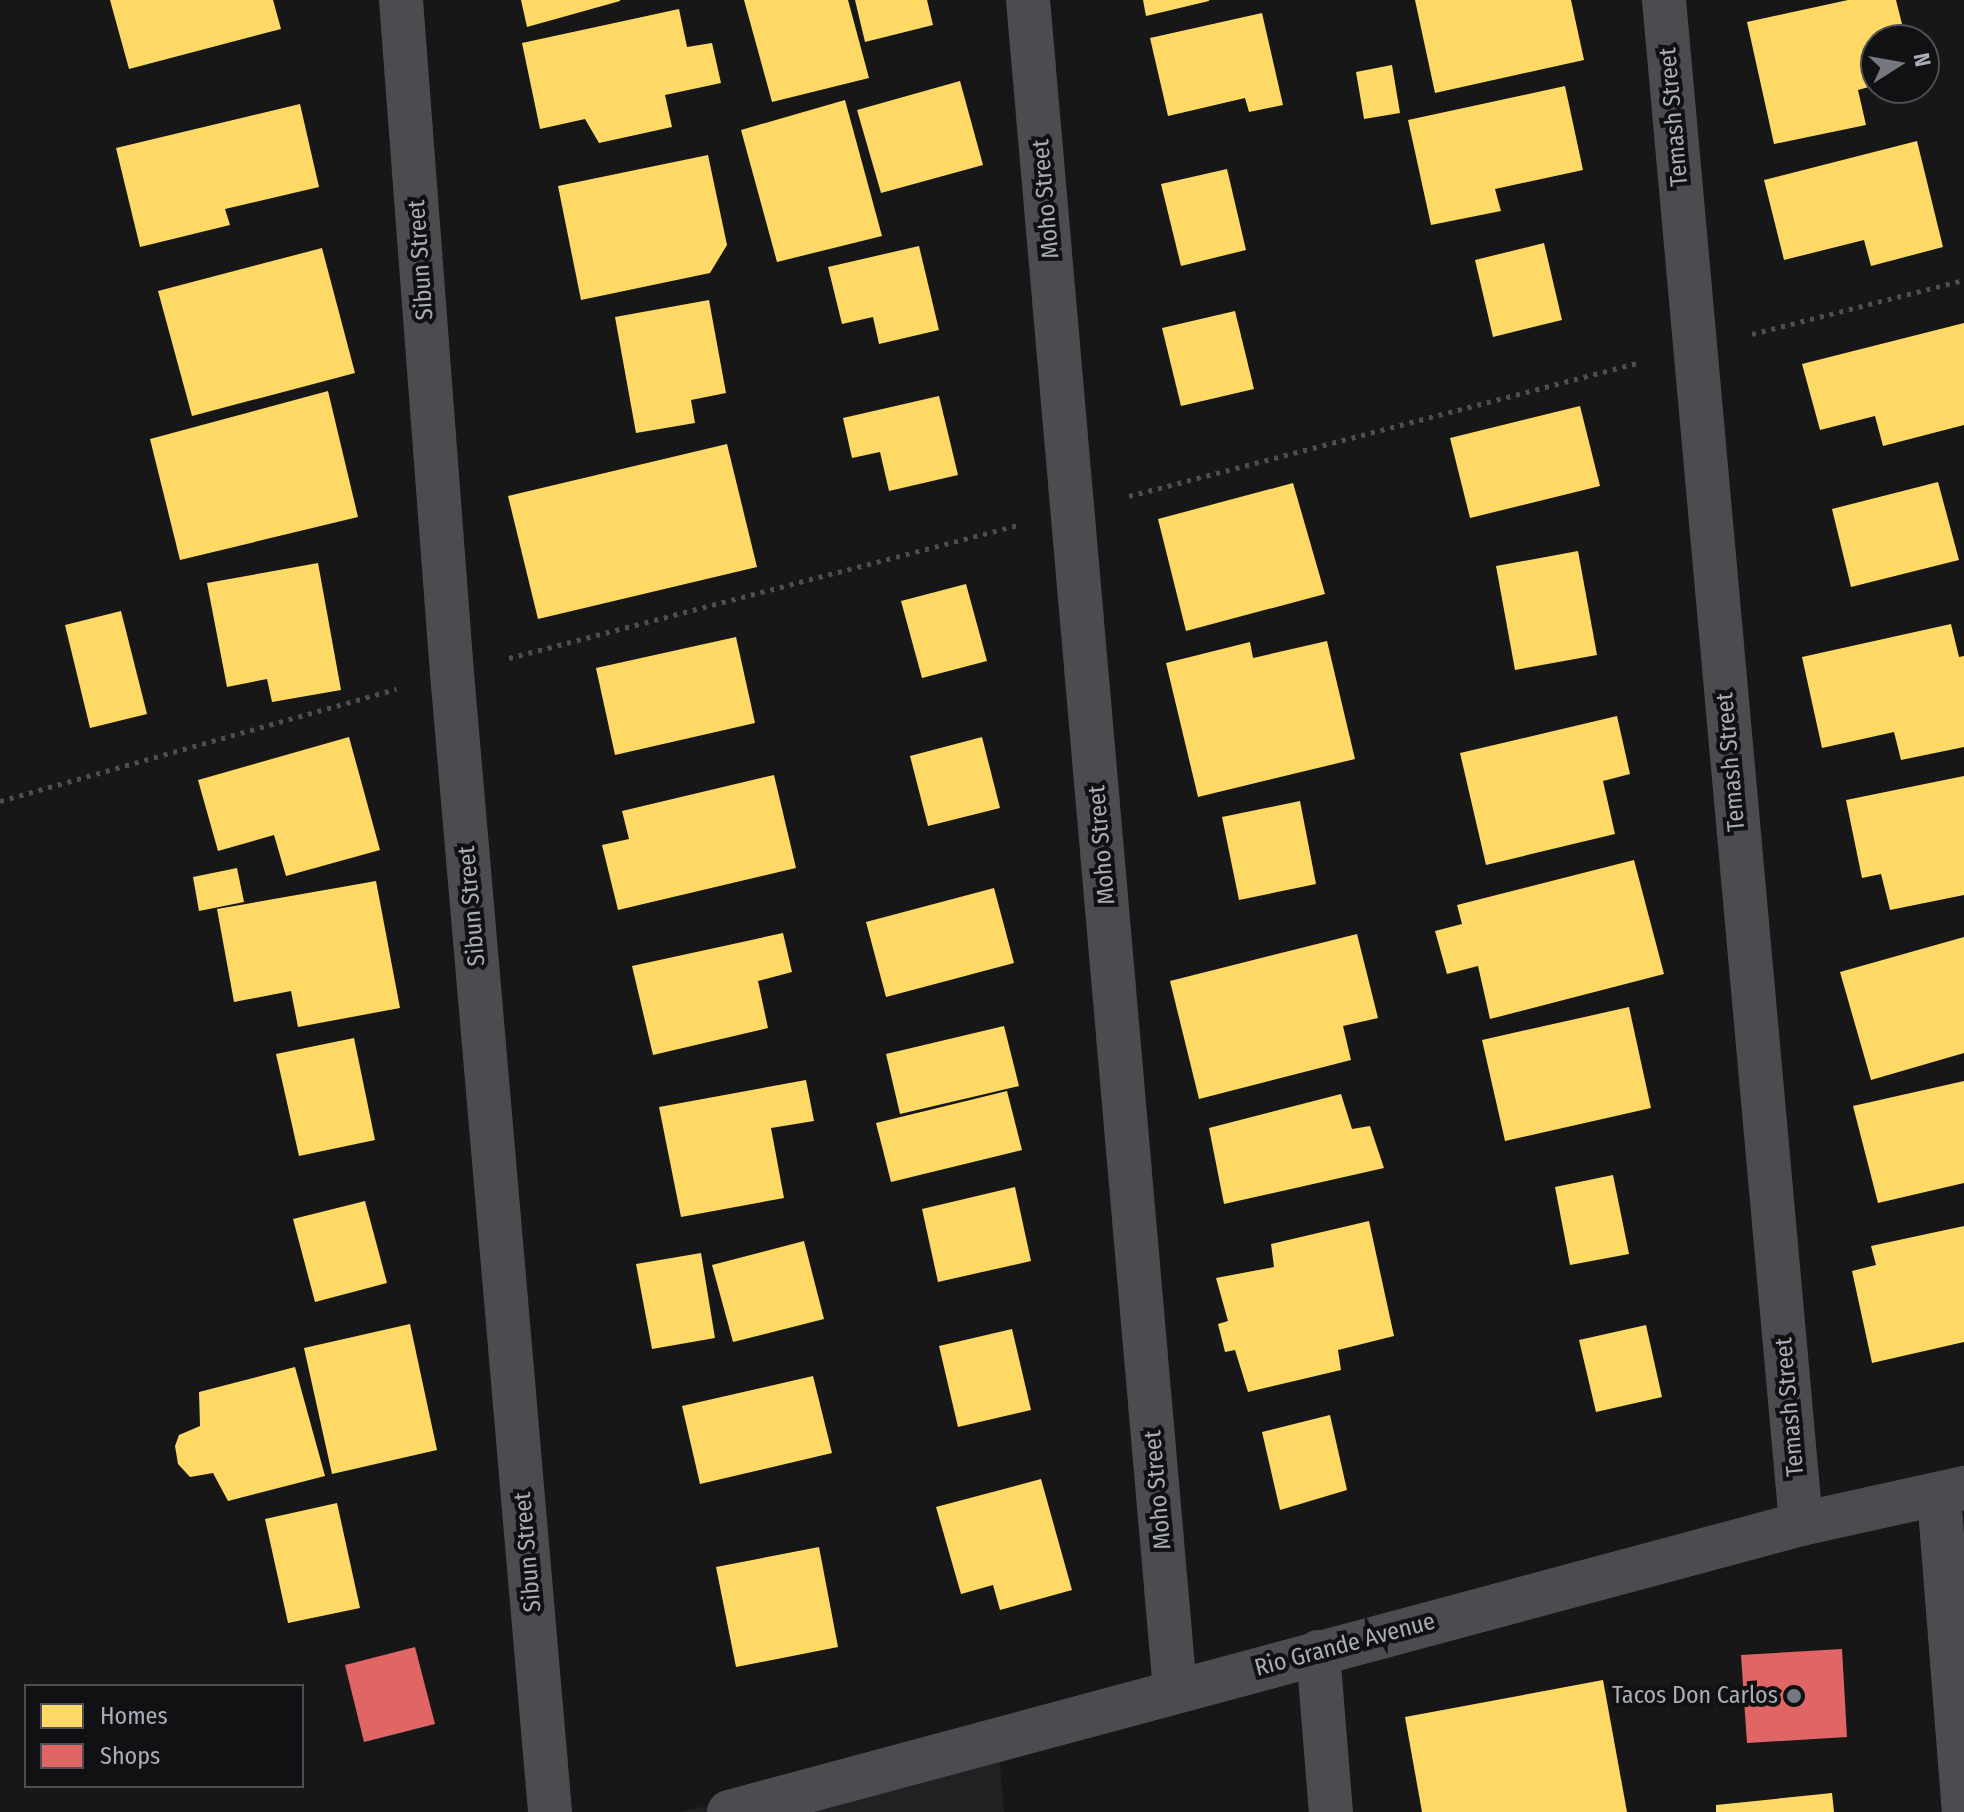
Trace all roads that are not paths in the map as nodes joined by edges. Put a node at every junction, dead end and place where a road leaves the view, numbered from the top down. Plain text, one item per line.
1 (401, 0) edge
2 (1028, 0) edge
3 (1664, 0) edge
4 (1951, 1492) edge
5 (1801, 1524) junction
6 (1318, 1652) junction
7 (1175, 1689) junction
8 (550, 1812) edge
9 (729, 1812) edge
10 (1331, 1812) edge
11 (1964, 1812) edge

1 - 8 street, Sibun Street
2 - 7 street, Moho Street
3 - 5 street, Temash Street
4 - 5 street, Rio Grande Avenue
4 - 11 street
5 - 6 street, Rio Grande Avenue
6 - 7 street, Rio Grande Avenue
6 - 10 street
7 - 9 street, Rio Grande Avenue

